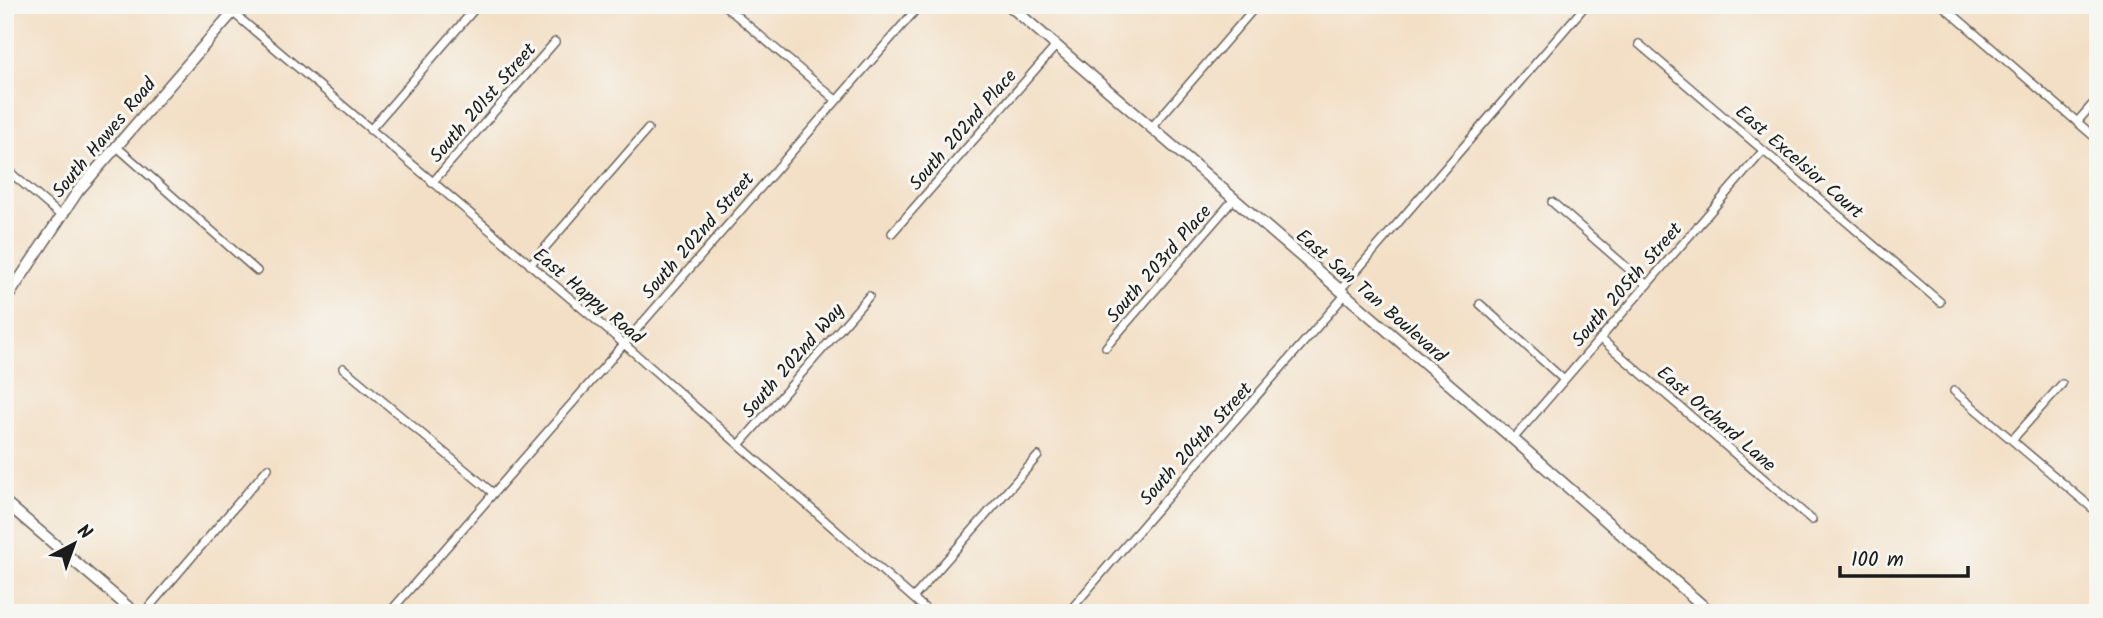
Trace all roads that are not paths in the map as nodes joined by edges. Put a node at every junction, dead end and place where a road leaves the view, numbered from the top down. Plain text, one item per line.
1 (223, 5) edge
2 (478, 5) edge
3 (724, 5) edge
4 (920, 5) edge
5 (1009, 5) edge
6 (1257, 5) edge
7 (1586, 5) edge
8 (1942, 5) edge
9 (236, 9) edge
10 (555, 42) dead end
11 (1639, 44) dead end
12 (1056, 46) junction
13 (2098, 98) edge
14 (836, 100) junction
15 (2077, 122) junction
16 (1151, 128) junction
17 (648, 129) dead end
18 (370, 130) junction
19 (2098, 140) edge
20 (116, 146) junction
21 (1763, 151) junction
22 (5, 167) edge
23 (432, 183) junction
24 (1234, 199) junction
25 (1552, 202) dead end
26 (60, 215) junction
27 (892, 233) dead end
28 (530, 265) junction
29 (257, 271) dead end
30 (1647, 285) junction
31 (1343, 292) junction
32 (869, 296) dead end
33 (5, 301) edge
34 (1940, 302) dead end
35 (1480, 304) dead end
36 (1601, 339) junction
37 (623, 343) junction
38 (1106, 347) dead end
39 (343, 368) dead end
40 (1564, 380) junction
41 (2062, 384) dead end
42 (1954, 391) dead end
43 (1513, 439) junction
44 (2012, 440) junction
45 (739, 445) junction
46 (1038, 456) dead end
47 (268, 468) dead end
48 (493, 493) junction
49 (5, 502) edge
50 (2098, 513) edge
51 (1812, 520) dead end
52 (913, 598) junction
53 (135, 613) edge
54 (144, 613) edge
55 (389, 613) edge
56 (930, 613) edge
57 (1068, 613) edge
58 (1711, 613) edge

1 - 9 street, East Happy Road
2 - 18 street
3 - 14 street
4 - 14 street, South 202nd Street
5 - 12 street, East San Tan Boulevard
6 - 16 street
7 - 31 street, South 204th Street
8 - 15 street
9 - 18 street, East Happy Road
9 - 20 street, South Hawes Road
10 - 23 street, South 201st Street
11 - 21 street, East Excelsior Court
12 - 16 street, East San Tan Boulevard
12 - 27 street, South 202nd Place
13 - 15 street
14 - 37 street, South 202nd Street
15 - 19 street
16 - 24 street, East San Tan Boulevard
17 - 28 street
18 - 23 street, East Happy Road
20 - 26 street, South Hawes Road
20 - 29 street
21 - 30 street, South 205th Street
21 - 34 street, East Excelsior Court
22 - 26 street
23 - 28 street, East Happy Road
24 - 31 street, East San Tan Boulevard
24 - 38 street, South 203rd Place
25 - 30 street
26 - 33 street, South Hawes Road
28 - 37 street, East Happy Road
30 - 36 street, South 205th Street
31 - 43 street, East San Tan Boulevard
31 - 57 street, South 204th Street
32 - 45 street, South 202nd Way
35 - 40 street
36 - 40 street, South 205th Street
36 - 51 street, East Orchard Lane
37 - 45 street, East Happy Road
37 - 48 street, South 202nd Street
39 - 48 street
40 - 43 street, South 205th Street
41 - 44 street
42 - 44 street
43 - 58 street, East San Tan Boulevard
44 - 50 street
45 - 52 street, East Happy Road
46 - 52 street
47 - 54 street
48 - 55 street, South 202nd Street
49 - 53 street
52 - 56 street, East Happy Road

